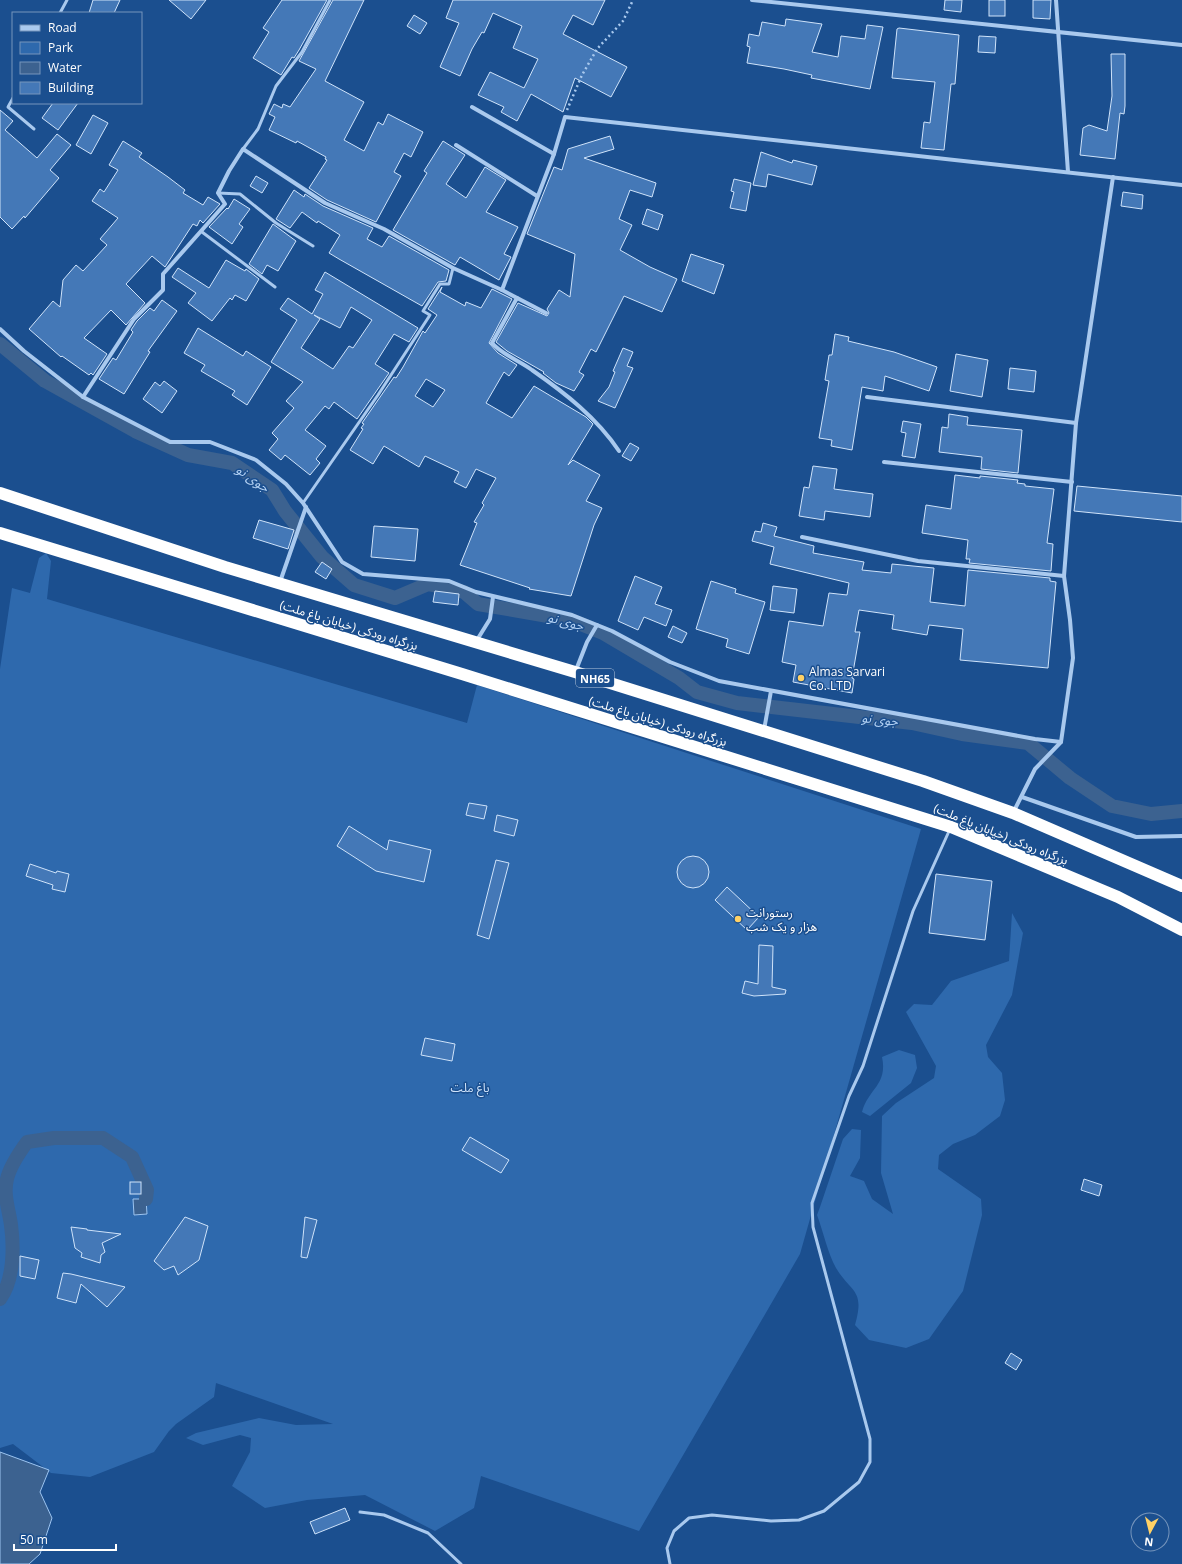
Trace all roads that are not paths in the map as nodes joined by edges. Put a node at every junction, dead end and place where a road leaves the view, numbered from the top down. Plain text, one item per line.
1 (67, 0) edge
2 (330, 0) edge
3 (752, 0) edge
4 (1056, 0) edge
5 (798, 2) edge
6 (61, 12) edge
7 (1056, 31) junction
8 (1182, 45) edge
9 (12, 100) edge
10 (472, 107) dead end
11 (34, 129) dead end
12 (456, 145) dead end
13 (243, 150) junction
14 (554, 154) junction
15 (1068, 172) junction
16 (1113, 177) junction
17 (1182, 185) edge
18 (218, 193) junction
19 (537, 196) junction
20 (202, 232) junction
21 (313, 246) dead end
22 (453, 268) junction
23 (275, 287) dead end
24 (502, 290) junction
25 (517, 298) junction
26 (546, 313) dead end
27 (0, 329) edge
28 (867, 397) dead end
29 (84, 398) junction
30 (1076, 423) junction
31 (619, 451) dead end
32 (884, 462) dead end
33 (1072, 482) junction
34 (0, 493) edge
35 (303, 503) junction
36 (306, 507) junction
37 (0, 533) edge
38 (802, 537) dead end
39 (1064, 576) junction
40 (279, 584) junction
41 (493, 597) junction
42 (596, 626) junction
43 (475, 642) junction
44 (576, 672) junction
45 (771, 691) junction
46 (764, 731) junction
47 (1061, 742) junction
48 (1022, 797) junction
49 (1013, 813) junction
50 (951, 827) junction
51 (1182, 836) edge
52 (1182, 886) edge
53 (1182, 930) edge
54 (360, 1512) dead end
55 (461, 1564) edge
56 (670, 1564) edge

1 - 6 lane
2 - 13 lane
3 - 5 street
4 - 7 street
5 - 7 street
7 - 8 street
7 - 15 street
9 - 11 lane
10 - 14 street
12 - 19 street
13 - 18 street
13 - 22 street
14 - 15 street
14 - 19 street
15 - 16 street
16 - 17 street
16 - 30 street
18 - 20 street
18 - 21 lane
19 - 24 street
20 - 23 lane
20 - 29 street
22 - 24 street
22 - 35 lane
24 - 25 street
25 - 26 street
25 - 31 street
27 - 29 street
28 - 30 street
29 - 35 street
30 - 33 street
32 - 33 street
33 - 39 street
34 - 40 highway, بزرگراه رودکی (خیابان باغ ملت) / NH65
35 - 36 street
36 - 40 street
36 - 41 street
37 - 50 highway, بزرگراه رودکی (خیابان باغ ملت)
38 - 39 street
39 - 47 street
40 - 43 highway, بزرگراه رودکی (خیابان باغ ملت) / NH65
41 - 42 street
41 - 43 street
42 - 44 street
42 - 45 street
43 - 44 highway, بزرگراه رودکی (خیابان باغ ملت) / NH65
44 - 46 highway, بزرگراه رودکی (خیابان باغ ملت) / NH65
45 - 46 street
45 - 47 street
46 - 49 highway, بزرگراه رودکی (خیابان باغ ملت) / NH65
47 - 48 street
48 - 49 street
48 - 51 street
49 - 52 highway, بزرگراه رودکی (خیابان باغ ملت) / NH65
50 - 53 highway, بزرگراه رودکی (خیابان باغ ملت)
50 - 56 lane
54 - 55 lane

